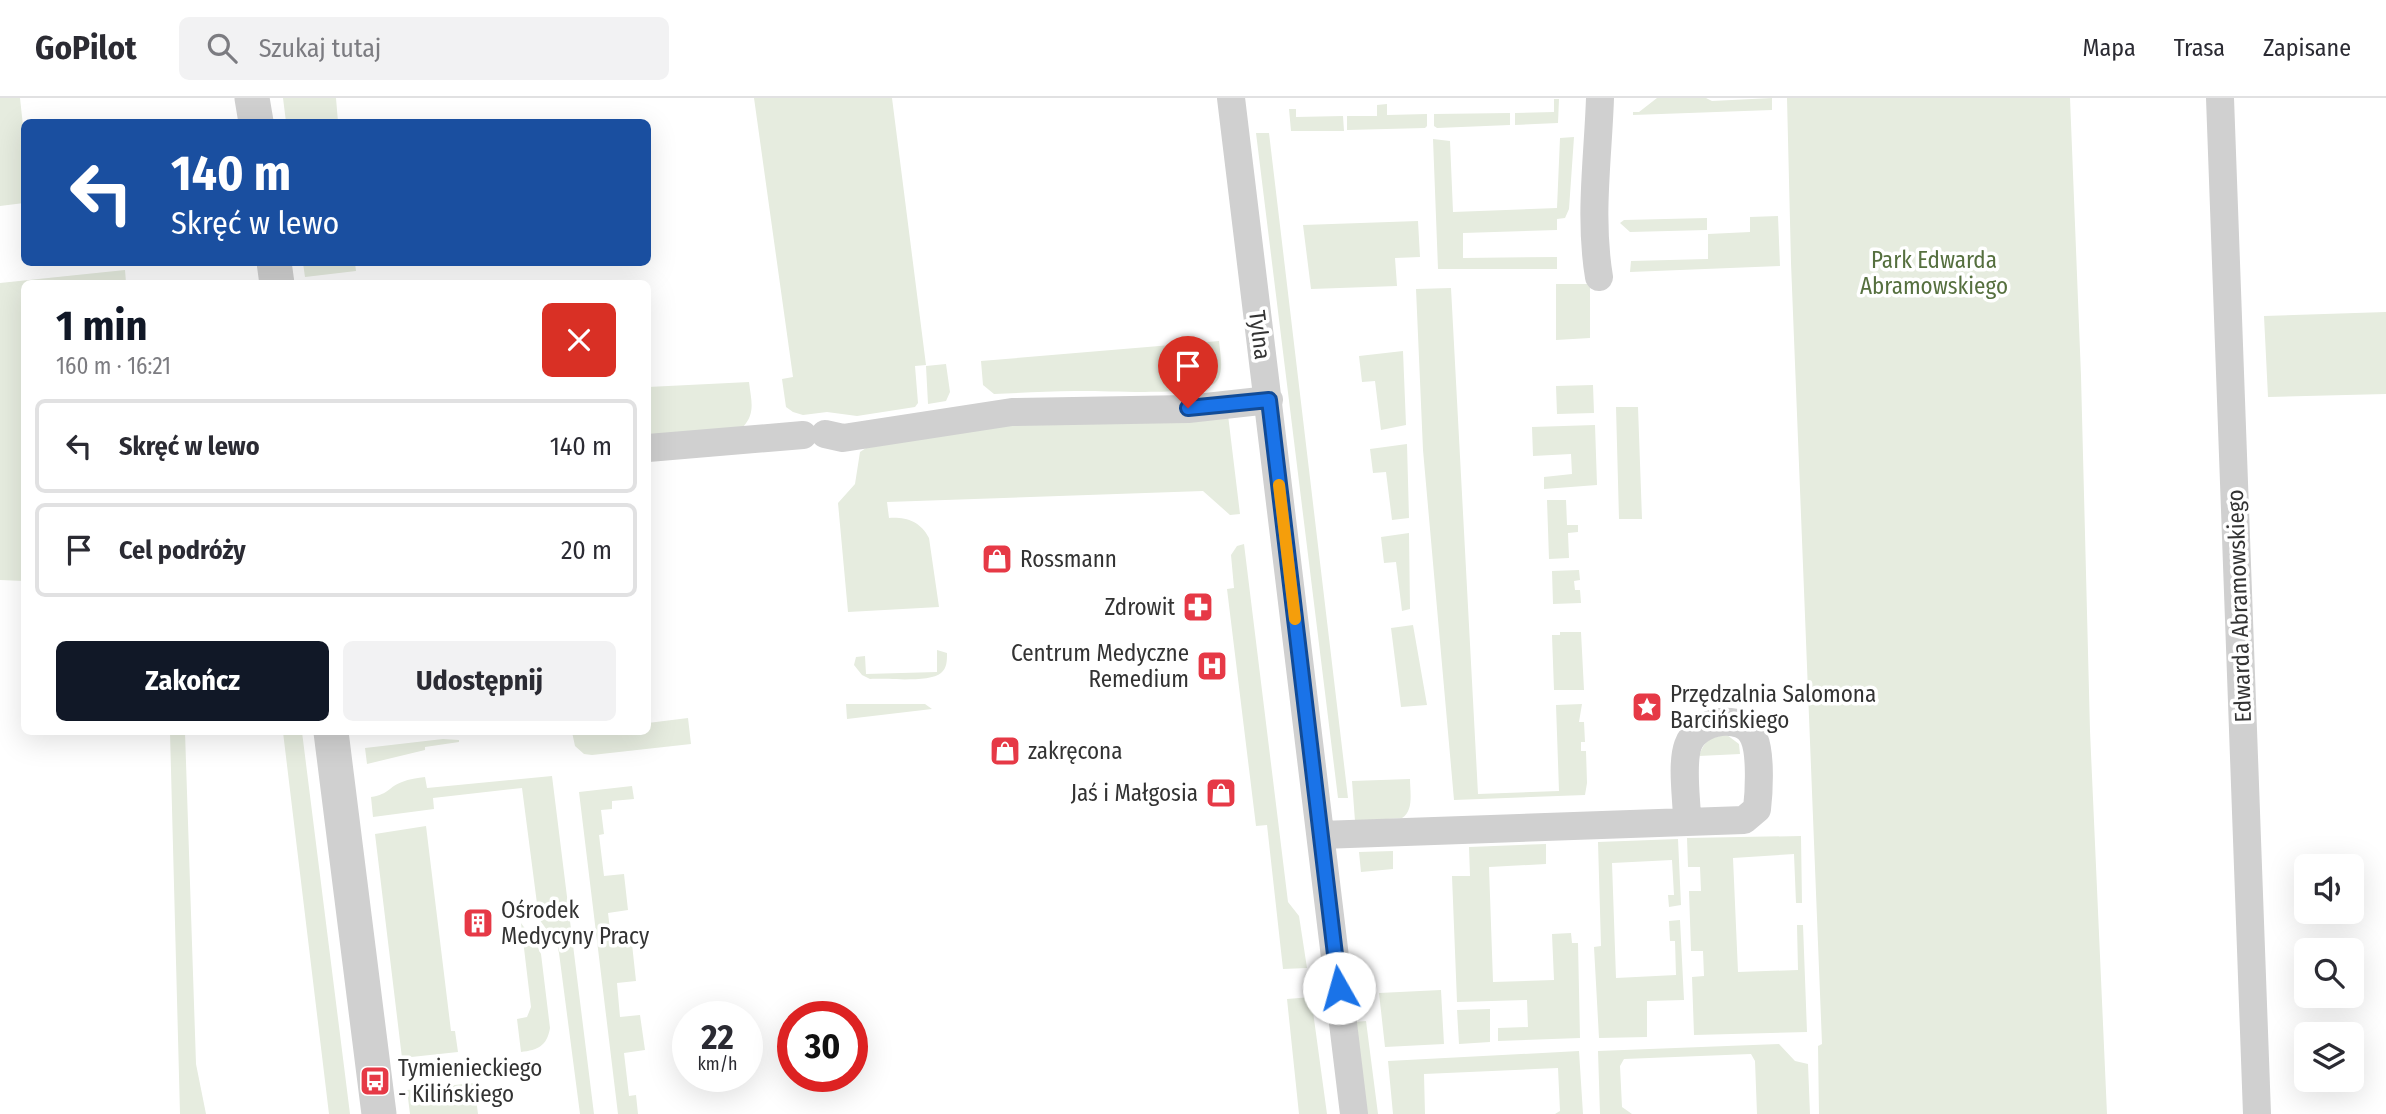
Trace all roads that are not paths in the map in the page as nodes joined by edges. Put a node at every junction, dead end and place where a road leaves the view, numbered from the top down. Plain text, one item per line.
1 (252, 98) edge
2 (1600, 98) edge
3 (2220, 98) edge
4 (1237, 99) edge
5 (256, 119) edge
6 (1599, 277) dead end
7 (1269, 400) junction
8 (651, 448) edge
9 (331, 735) edge
10 (1687, 821) dead end
11 (1321, 835) junction
12 (379, 1114) edge
13 (1354, 1114) edge
14 (2257, 1114) edge

1 - 5 street
2 - 6 street
3 - 14 street, Edwarda Abramowskiego
4 - 7 street, Tylna
7 - 8 street
7 - 11 street, Tylna
9 - 12 street
10 - 11 street
11 - 13 street, Tylna

